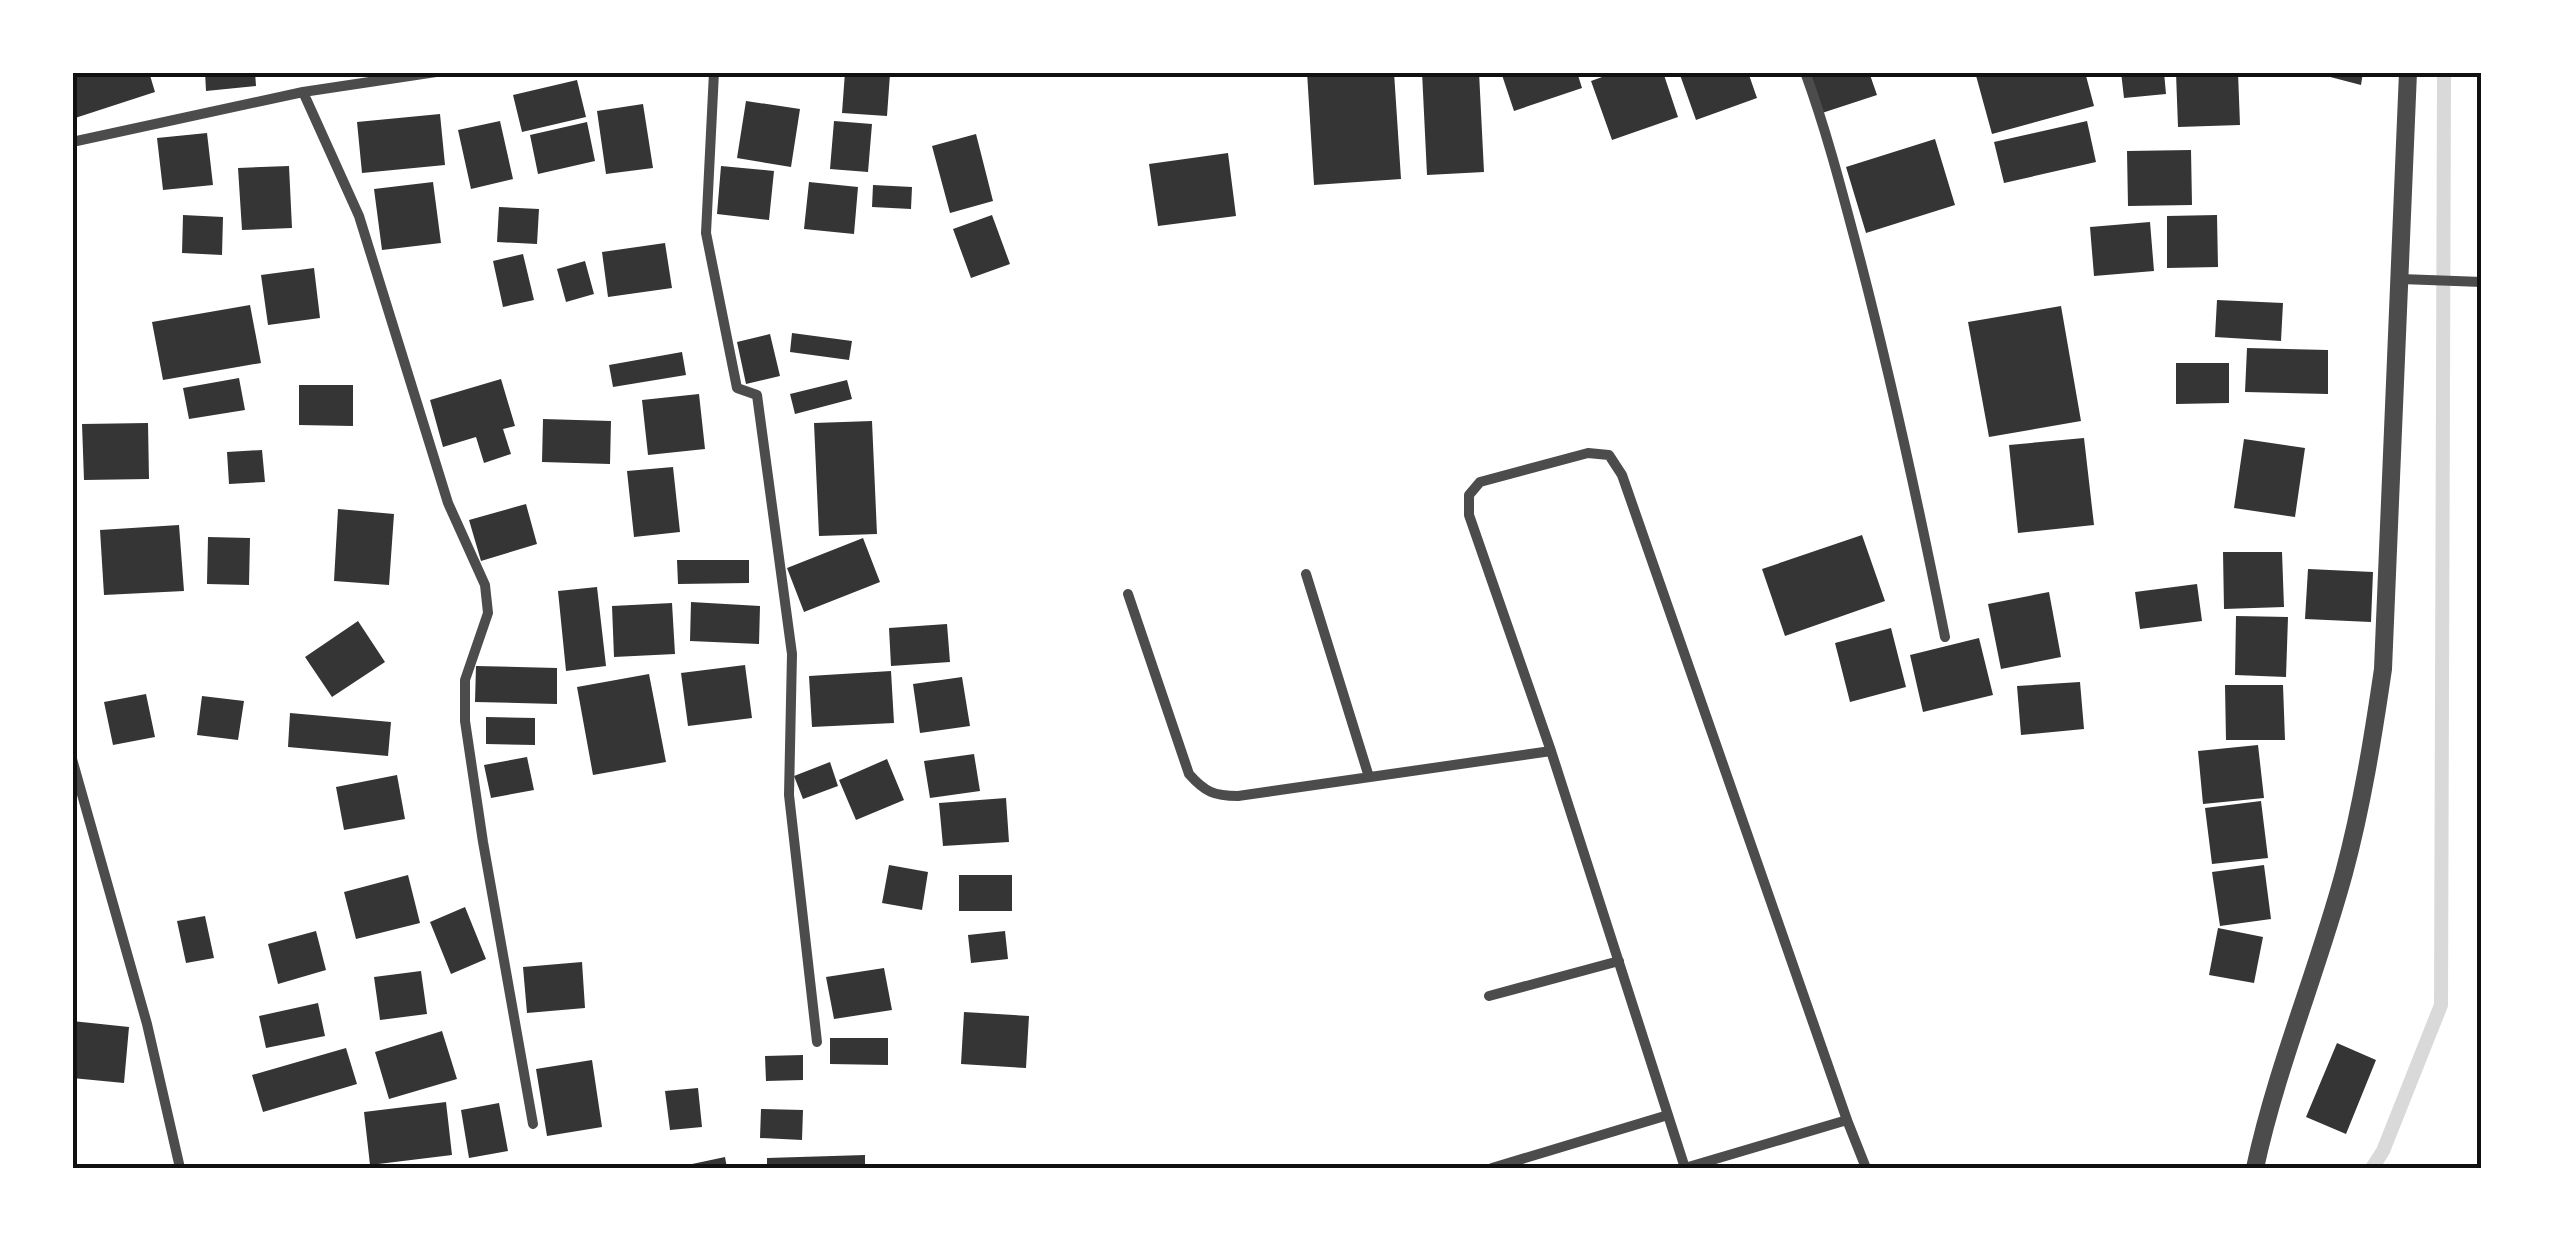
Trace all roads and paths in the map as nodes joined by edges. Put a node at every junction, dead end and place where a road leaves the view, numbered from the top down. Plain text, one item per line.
1 (436, 72) edge
2 (714, 72) edge
3 (1805, 72) edge
4 (2408, 72) edge
5 (418, 74) edge
6 (303, 92) junction
7 (72, 142) edge
8 (2400, 279) junction
9 (2482, 282) edge
10 (1306, 574) dead end
11 (1128, 594) dead end
12 (1945, 637) dead end
13 (1551, 750) junction
14 (72, 758) edge
15 (1369, 777) junction
16 (1618, 961) junction
17 (1489, 996) dead end
18 (816, 1042) dead end
19 (1668, 1115) junction
20 (1847, 1120) junction
21 (532, 1124) dead end
22 (180, 1168) edge
23 (1492, 1168) edge
24 (1685, 1168) edge
25 (1866, 1168) edge
26 (2256, 1168) edge

1 - 5 street
2 - 18 street
3 - 12 street
4 - 8 street
5 - 6 street
6 - 7 street
6 - 21 street
8 - 9 street
8 - 26 street
10 - 15 street
11 - 15 street
13 - 15 street
13 - 16 street
13 - 20 street
14 - 22 street
16 - 17 street
16 - 19 street
19 - 23 street
19 - 24 street
20 - 24 street
20 - 25 street

